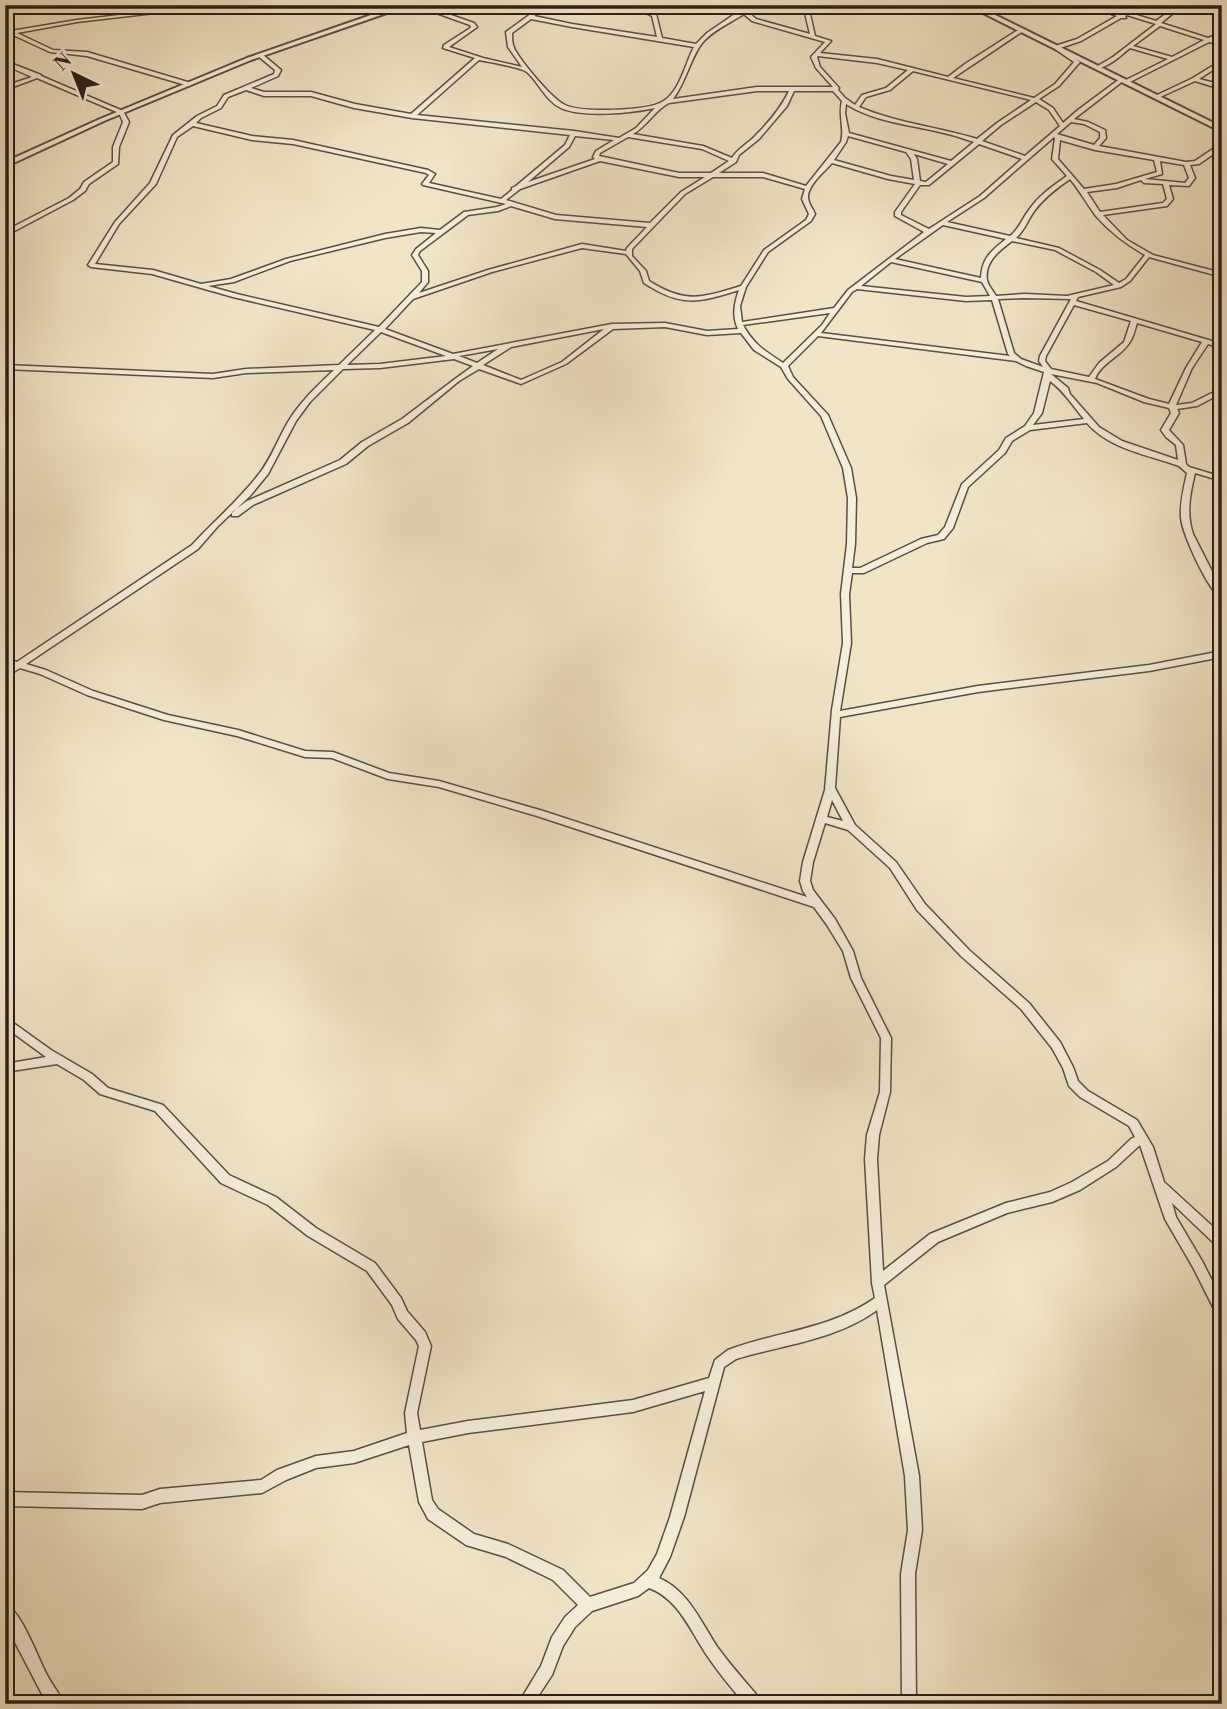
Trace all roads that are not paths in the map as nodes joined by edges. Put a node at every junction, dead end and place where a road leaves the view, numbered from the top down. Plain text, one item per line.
1 (221, 5) edge
2 (407, 5) edge
3 (416, 5) edge
4 (547, 5) edge
5 (632, 5) edge
6 (751, 5) edge
7 (805, 5) edge
8 (970, 5) edge
9 (1089, 5) edge
10 (1140, 5) edge
11 (1181, 5) edge
12 (745, 12) junction
13 (1126, 15) junction
14 (530, 17) junction
15 (1159, 23) junction
16 (1021, 30) junction
17 (7, 33) edge
18 (1222, 34) edge
19 (813, 35) junction
20 (660, 38) junction
21 (1208, 40) junction
22 (1222, 44) edge
23 (698, 46) junction
24 (1129, 46) junction
25 (1057, 47) junction
26 (816, 54) junction
27 (260, 55) junction
28 (481, 58) junction
29 (1171, 58) junction
30 (1222, 62) edge
31 (5, 63) edge
32 (1098, 68) junction
33 (526, 69) junction
34 (914, 69) junction
35 (39, 76) junction
36 (950, 78) junction
37 (1195, 79) junction
38 (1124, 81) junction
39 (189, 84) junction
40 (1222, 84) edge
41 (5, 88) edge
42 (249, 88) junction
43 (792, 89) junction
44 (835, 90) junction
45 (1156, 97) junction
46 (1037, 100) junction
47 (668, 101) junction
48 (844, 102) junction
49 (660, 105) junction
50 (856, 107) junction
51 (121, 112) junction
52 (412, 116) junction
53 (1066, 123) junction
54 (192, 124) junction
55 (1222, 130) edge
56 (574, 133) junction
57 (846, 134) junction
58 (626, 135) junction
59 (1056, 136) junction
60 (617, 139) junction
61 (979, 142) junction
62 (1222, 145) edge
63 (1095, 148) junction
64 (908, 151) junction
65 (1026, 158) junction
66 (600, 159) junction
67 (1157, 160) junction
68 (734, 161) junction
69 (831, 161) junction
70 (951, 163) junction
71 (1186, 164) junction
72 (5, 165) edge
73 (712, 176) junction
74 (1069, 177) junction
75 (1137, 180) junction
76 (1165, 183) junction
77 (918, 184) junction
78 (808, 188) junction
79 (513, 189) junction
80 (1083, 191) junction
81 (502, 201) junction
82 (509, 205) junction
83 (1098, 214) junction
84 (942, 223) junction
85 (650, 225) junction
86 (439, 232) junction
87 (929, 232) junction
88 (5, 233) edge
89 (1011, 239) junction
90 (629, 253) junction
91 (1149, 255) junction
92 (890, 260) junction
93 (1222, 275) edge
94 (982, 281) junction
95 (202, 285) junction
96 (1119, 286) junction
97 (856, 287) junction
98 (743, 288) junction
99 (412, 297) junction
100 (968, 299) junction
101 (995, 299) junction
102 (1073, 300) junction
103 (836, 310) junction
104 (1134, 321) junction
105 (612, 326) junction
106 (741, 327) junction
107 (379, 329) junction
108 (816, 334) junction
109 (1206, 341) junction
110 (509, 345) junction
111 (1222, 346) edge
112 (453, 356) junction
113 (1016, 359) junction
114 (477, 365) junction
115 (784, 366) junction
116 (5, 367) edge
117 (340, 367) junction
118 (1048, 372) junction
119 (1091, 380) junction
120 (1222, 390) edge
121 (1172, 407) junction
122 (1088, 421) junction
123 (1028, 428) junction
124 (1185, 467) junction
125 (1222, 480) edge
126 (209, 531) junction
127 (848, 570) junction
128 (1222, 597) edge
129 (1222, 654) edge
130 (5, 661) edge
131 (21, 665) junction
132 (5, 674) edge
133 (836, 715) junction
134 (830, 790) junction
135 (822, 819) junction
136 (851, 827) junction
137 (817, 904) junction
138 (5, 1021) edge
139 (59, 1060) junction
140 (5, 1068) edge
141 (1143, 1140) junction
142 (1160, 1185) junction
143 (1222, 1243) edge
144 (878, 1283) junction
145 (881, 1300) junction
146 (1222, 1313) edge
147 (712, 1383) junction
148 (414, 1437) junction
149 (5, 1499) edge
150 (647, 1580) junction
151 (588, 1605) junction
152 (5, 1610) edge
153 (57, 1704) edge
154 (524, 1704) edge
155 (755, 1704) edge
156 (909, 1704) edge

1 - 17 street
2 - 27 street
3 - 28 street
4 - 14 street
5 - 20 street
6 - 12 street
7 - 19 street
8 - 16 street
9 - 13 street
10 - 13 street
11 - 15 street
12 - 19 street
12 - 23 street
13 - 15 street
13 - 25 street
14 - 20 street
14 - 33 street
15 - 21 street
15 - 24 street
16 - 25 street
16 - 36 street
17 - 39 street
18 - 21 street
19 - 26 street
20 - 23 street
21 - 22 street
21 - 29 street
23 - 47 street
24 - 29 street
24 - 32 street
25 - 32 street
25 - 46 street
26 - 34 street
26 - 44 street
27 - 39 street
27 - 42 street
28 - 33 street
28 - 52 street
29 - 38 street
30 - 37 street
31 - 35 street
32 - 38 street
33 - 49 street
34 - 36 street
34 - 50 street
35 - 41 street
35 - 51 street
36 - 46 street
37 - 40 street
37 - 45 street
38 - 45 street
38 - 53 street
39 - 51 street
42 - 52 street
42 - 54 street
43 - 44 street
43 - 47 street
43 - 68 street
44 - 48 street
45 - 55 street
46 - 53 street
46 - 61 street
47 - 49 street
48 - 50 street
48 - 57 street
49 - 58 street
50 - 61 street
51 - 72 street
51 - 88 street
52 - 56 street
53 - 59 street
53 - 63 street
54 - 81 street
54 - 95 street
56 - 60 street
56 - 79 street
57 - 64 street
57 - 69 street
58 - 60 street
58 - 68 street
59 - 63 street
59 - 65 street
59 - 74 street
60 - 66 street
61 - 65 street
61 - 70 street
62 - 71 street
63 - 67 street
64 - 70 street
64 - 77 street
65 - 84 street
66 - 73 street
66 - 79 street
67 - 71 street
67 - 75 street
68 - 73 street
69 - 77 street
69 - 78 street
70 - 77 street
71 - 76 street
73 - 78 street
73 - 85 street
74 - 80 street
74 - 89 street
75 - 76 street
75 - 80 street
76 - 83 street
77 - 87 street
78 - 98 street
79 - 81 street
80 - 83 street
81 - 82 street
82 - 85 street
82 - 86 street
83 - 91 street
84 - 87 street
84 - 89 street
85 - 90 street
86 - 95 street
86 - 99 street
87 - 92 street
89 - 94 street
89 - 96 street
90 - 98 street
90 - 99 street
91 - 93 street
91 - 96 street
92 - 94 street
92 - 97 street
94 - 100 street
94 - 101 street
95 - 107 street
96 - 102 street
97 - 100 street
97 - 103 street
98 - 106 street
99 - 107 street
100 - 101 street
101 - 102 street
101 - 113 street
102 - 104 street
102 - 118 street
103 - 106 street
103 - 108 street
104 - 109 street
104 - 119 street
105 - 106 street
105 - 110 street
105 - 114 street
106 - 115 street
107 - 112 street
107 - 117 street
108 - 113 street
108 - 115 street
109 - 111 street
109 - 121 street
110 - 112 street
110 - 114 street
112 - 114 street
112 - 117 street
113 - 118 street
114 - 126 street
115 - 127 street
116 - 117 street
117 - 126 street
118 - 119 street
118 - 122 street
118 - 123 street
119 - 121 street
120 - 121 street
121 - 124 street
122 - 123 street
122 - 124 street
123 - 127 street
124 - 125 street
124 - 128 street
126 - 131 street
127 - 133 street
129 - 133 street
130 - 131 street
131 - 132 street
131 - 137 street
133 - 134 street
134 - 135 street
134 - 136 street
135 - 136 street
135 - 137 street
136 - 141 street
137 - 144 street
138 - 139 street
139 - 140 street
139 - 148 street
141 - 142 street
141 - 144 street
142 - 143 street
142 - 146 street
144 - 145 street
145 - 147 street
145 - 156 street
147 - 148 street
147 - 150 street
148 - 149 street
148 - 151 street
150 - 151 street
150 - 155 street
151 - 154 street
152 - 153 street

